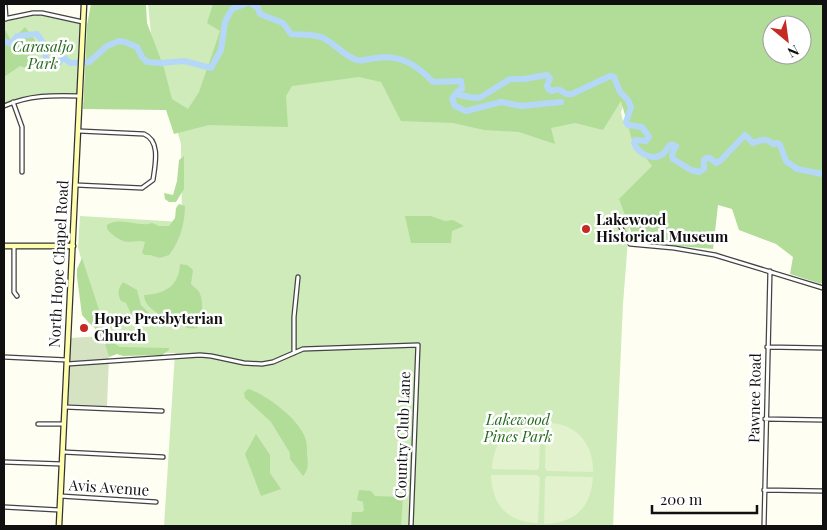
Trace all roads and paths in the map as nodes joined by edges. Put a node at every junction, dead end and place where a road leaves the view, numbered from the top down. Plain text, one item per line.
1 (5, 4) edge
2 (84, 4) edge
3 (5, 19) edge
4 (83, 22) junction
5 (80, 96) junction
6 (13, 102) junction
7 (4, 106) edge
8 (78, 131) junction
9 (22, 172) dead end
10 (76, 184) junction
11 (619, 224) dead end
12 (4, 246) edge
13 (14, 246) junction
14 (73, 246) junction
15 (770, 271) junction
16 (298, 278) dead end
17 (823, 288) edge
18 (17, 296) dead end
19 (767, 347) junction
20 (823, 348) edge
21 (294, 353) junction
22 (4, 357) edge
23 (66, 362) junction
24 (64, 407) junction
25 (162, 411) dead end
26 (765, 418) junction
27 (823, 420) edge
28 (38, 424) dead end
29 (63, 424) junction
30 (62, 452) junction
31 (163, 457) dead end
32 (4, 462) edge
33 (62, 464) junction
34 (764, 490) junction
35 (823, 491) edge
36 (60, 496) junction
37 (156, 502) dead end
38 (4, 507) edge
39 (59, 510) junction
40 (59, 526) edge
41 (411, 526) edge
42 (764, 526) edge

1 - 3 street
2 - 4 main road, North Hope Chapel Road
3 - 4 street
4 - 5 main road, North Hope Chapel Road
5 - 6 street
5 - 8 main road, North Hope Chapel Road
6 - 7 street
6 - 9 street
8 - 10 main road, North Hope Chapel Road
8 - 10 street
10 - 14 main road, North Hope Chapel Road
11 - 15 street
12 - 13 main road
13 - 14 main road
13 - 18 street
14 - 23 main road, North Hope Chapel Road
15 - 17 street
15 - 19 street, Pawnee Road
16 - 21 street
19 - 20 street
19 - 26 street, Pawnee Road
21 - 23 street
21 - 41 street, Country Club Lane
22 - 23 street
23 - 24 main road, North Hope Chapel Road
24 - 25 street
24 - 29 main road, North Hope Chapel Road
26 - 27 street
26 - 34 street, Pawnee Road
28 - 29 street
29 - 30 main road, North Hope Chapel Road
30 - 31 street
30 - 33 main road, North Hope Chapel Road
32 - 33 street
33 - 36 main road, North Hope Chapel Road
34 - 35 street
34 - 42 street, Pawnee Road
36 - 37 street, Avis Avenue
36 - 39 main road, North Hope Chapel Road
38 - 39 street
39 - 40 main road, North Hope Chapel Road

